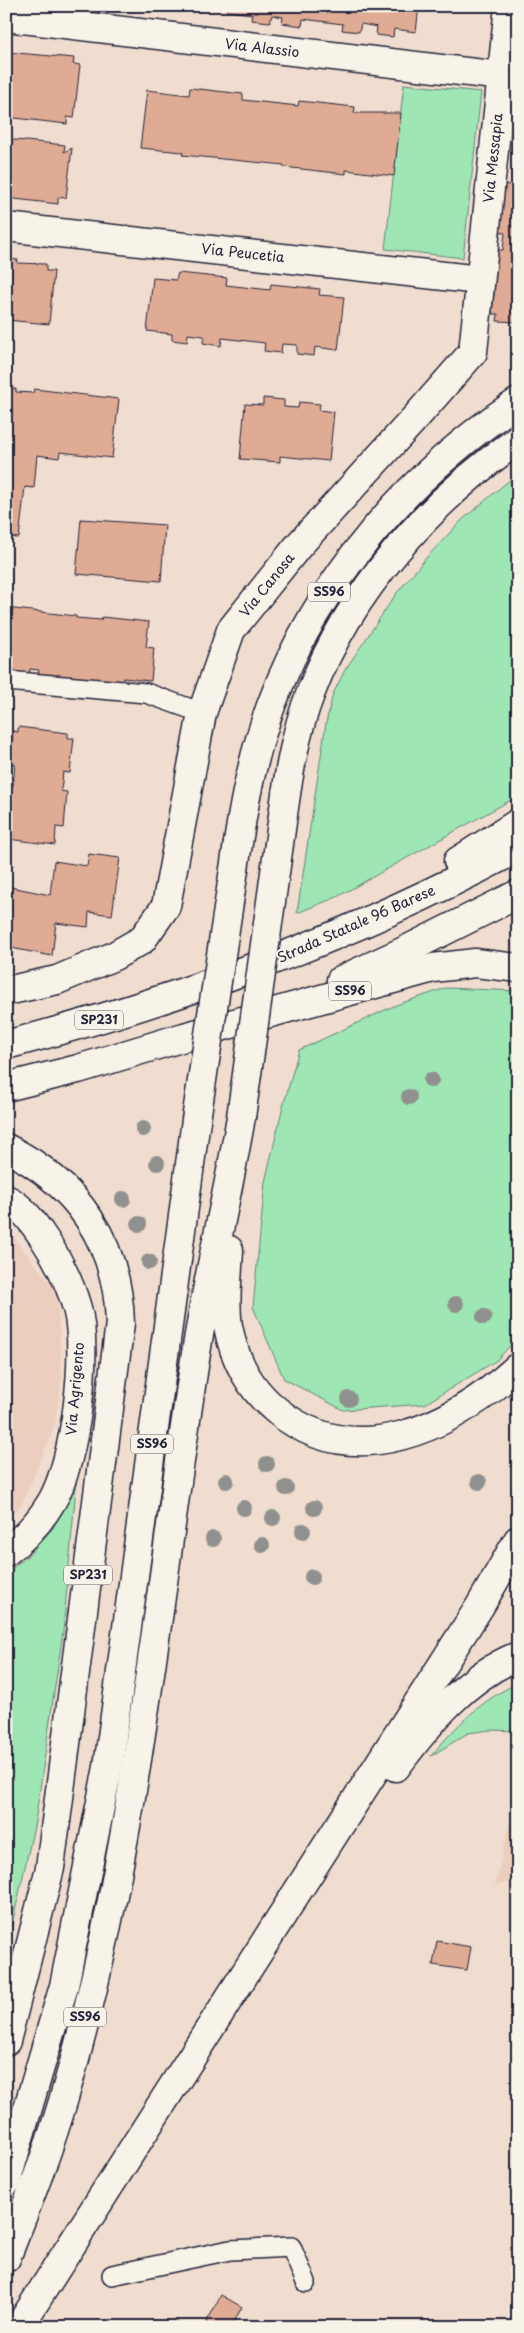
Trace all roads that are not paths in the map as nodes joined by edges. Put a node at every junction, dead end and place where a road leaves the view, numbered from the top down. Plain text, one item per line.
1 (509, 6) edge
2 (6, 17) edge
3 (510, 77) edge
4 (6, 227) edge
5 (480, 280) junction
6 (518, 402) edge
7 (518, 440) edge
8 (6, 681) edge
9 (202, 713) junction
10 (518, 823) edge
11 (518, 848) edge
12 (518, 894) edge
13 (350, 930) junction
14 (518, 968) edge
15 (6, 991) edge
16 (184, 1037) junction
17 (6, 1045) edge
18 (6, 1087) edge
19 (6, 1148) edge
20 (234, 1161) junction
21 (6, 1199) edge
22 (518, 1367) edge
23 (518, 1540) edge
24 (6, 1552) edge
25 (518, 1656) edge
26 (263, 1944) junction
27 (6, 2041) edge
28 (6, 2182) edge
29 (6, 2258) edge
30 (112, 2275) dead end
31 (306, 2282) dead end
32 (19, 2327) edge

1 - 3 main road, Via Messapia
2 - 3 main road, Via Alassio
3 - 5 main road, Via Messapia
4 - 5 main road, Via Peucetia
5 - 9 main road, Via Canosa
6 - 28 main road, SS96, bridge
7 - 20 main road, SS96, bridge
8 - 9 lane
9 - 15 main road, Via Canosa
10 - 13 main road
11 - 13 main road, Strada Statale 96 Barese
12 - 16 main road, SS96
13 - 17 main road, Strada Statale 96 Barese / SP231
14 - 16 main road, SS96
16 - 18 main road
19 - 27 main road, SP231
20 - 22 main road, SS96
20 - 29 main road, SS96
21 - 24 main road, Via Agrigento
23 - 26 main road
25 - 26 main road
26 - 32 main road
30 - 31 lane

